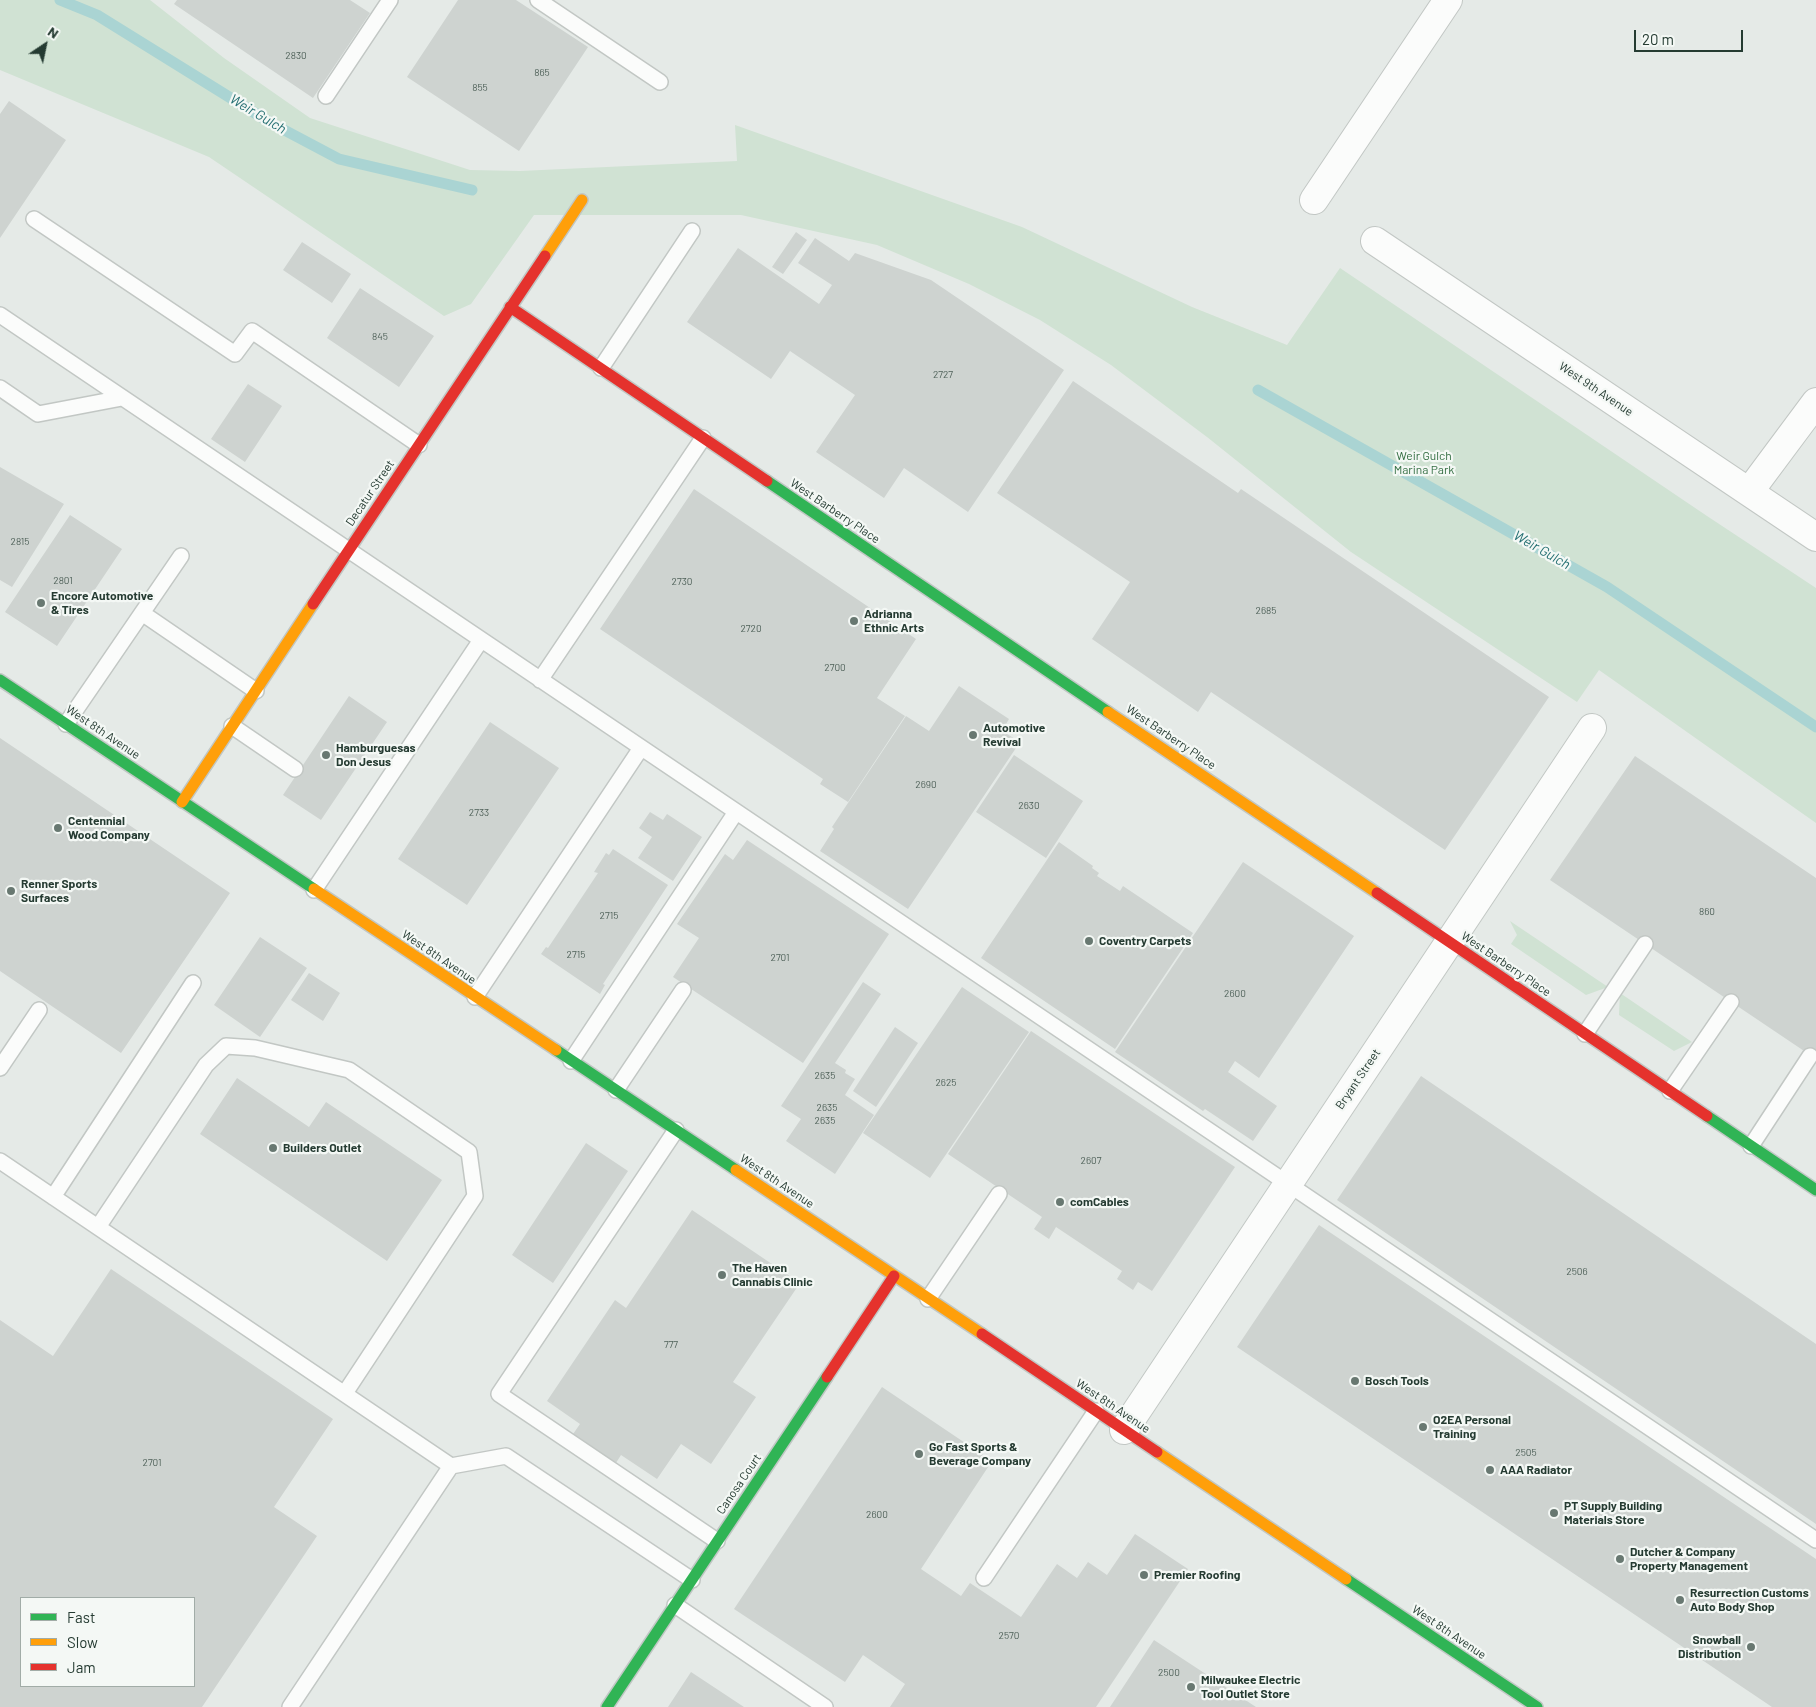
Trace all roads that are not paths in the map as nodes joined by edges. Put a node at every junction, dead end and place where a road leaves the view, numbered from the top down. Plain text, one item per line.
1 (390, 0) edge
2 (538, 0) edge
3 (1448, 0) edge
4 (660, 82) dead end
5 (326, 96) dead end
6 (582, 200) dead end
7 (1314, 200) dead end
8 (34, 219) dead end
9 (692, 231) dead end
10 (1375, 241) dead end
11 (510, 307) junction
12 (0, 315) edge
13 (601, 368) junction
14 (0, 388) edge
15 (122, 398) junction
16 (1816, 402) edge
17 (703, 438) junction
18 (419, 445) junction
19 (1749, 492) junction
20 (1816, 537) edge
21 (349, 551) junction
22 (181, 556) dead end
23 (142, 613) junction
24 (481, 640) junction
25 (0, 680) edge
26 (540, 680) junction
27 (256, 691) junction
28 (66, 724) junction
29 (232, 726) junction
30 (1592, 728) dead end
31 (641, 748) junction
32 (295, 769) dead end
33 (182, 802) junction
34 (736, 812) junction
35 (314, 890) junction
36 (1449, 942) junction
37 (1645, 944) dead end
38 (192, 983) dead end
39 (683, 990) dead end
40 (475, 997) junction
41 (1731, 1002) dead end
42 (39, 1010) dead end
43 (1586, 1034) junction
44 (1810, 1056) dead end
45 (571, 1061) junction
46 (0, 1068) edge
47 (616, 1090) junction
48 (1670, 1091) junction
49 (676, 1130) junction
50 (1751, 1146) junction
51 (0, 1161) edge
52 (1288, 1184) junction
53 (1816, 1190) edge
54 (999, 1194) dead end
55 (53, 1197) junction
56 (98, 1227) junction
57 (894, 1276) junction
58 (928, 1299) junction
59 (345, 1394) junction
60 (1096, 1411) junction
61 (1124, 1430) junction
62 (451, 1466) junction
63 (1816, 1540) edge
64 (717, 1541) junction
65 (984, 1578) dead end
66 (692, 1580) junction
67 (675, 1605) junction
68 (290, 1707) edge
69 (607, 1707) edge
70 (825, 1707) edge
71 (1537, 1707) edge

1 - 5 lane
2 - 4 lane
3 - 7 street
6 - 11 street, Decatur Street
8 - 18 lane
9 - 13 lane
10 - 19 street, West 9th Avenue
11 - 13 street, West Barberry Place
11 - 18 street, Decatur Street
12 - 15 lane
13 - 17 street, West Barberry Place
14 - 15 lane
15 - 21 lane
16 - 19 street
17 - 26 lane
17 - 36 street, West Barberry Place
18 - 21 street, Decatur Street
19 - 20 street, West 9th Avenue
21 - 24 lane
21 - 27 street, Decatur Street
22 - 23 lane
23 - 27 lane
23 - 28 lane
24 - 26 lane
24 - 35 lane
25 - 28 street, West 8th Avenue
26 - 31 lane
27 - 29 street, Decatur Street
28 - 33 street, West 8th Avenue
29 - 32 lane
29 - 33 street, Decatur Street
30 - 36 street, Bryant Street
31 - 34 lane
31 - 40 lane
33 - 35 street, West 8th Avenue
34 - 45 lane
34 - 52 lane
35 - 40 street, West 8th Avenue
36 - 43 street, West Barberry Place
36 - 52 street, Bryant Street
37 - 43 lane
38 - 55 lane
39 - 47 lane
40 - 45 street, West 8th Avenue
41 - 48 lane
42 - 46 lane
43 - 48 street, West Barberry Place
44 - 50 lane
45 - 47 street, West 8th Avenue
47 - 49 street, West 8th Avenue
48 - 50 street, West Barberry Place
49 - 57 street, West 8th Avenue
49 - 64 lane
50 - 53 street, West Barberry Place
51 - 55 lane
52 - 61 street, Bryant Street
52 - 63 lane
54 - 58 lane
55 - 56 lane
56 - 59 lane
56 - 59 lane
57 - 58 street, West 8th Avenue
57 - 64 street, Canosa Court
58 - 60 street, West 8th Avenue
59 - 62 lane
60 - 61 street, West 8th Avenue
60 - 65 lane
61 - 71 street, West 8th Avenue
62 - 66 lane
62 - 68 lane
64 - 66 street, Canosa Court
66 - 67 street, Canosa Court
67 - 69 street, Canosa Court
67 - 70 lane

